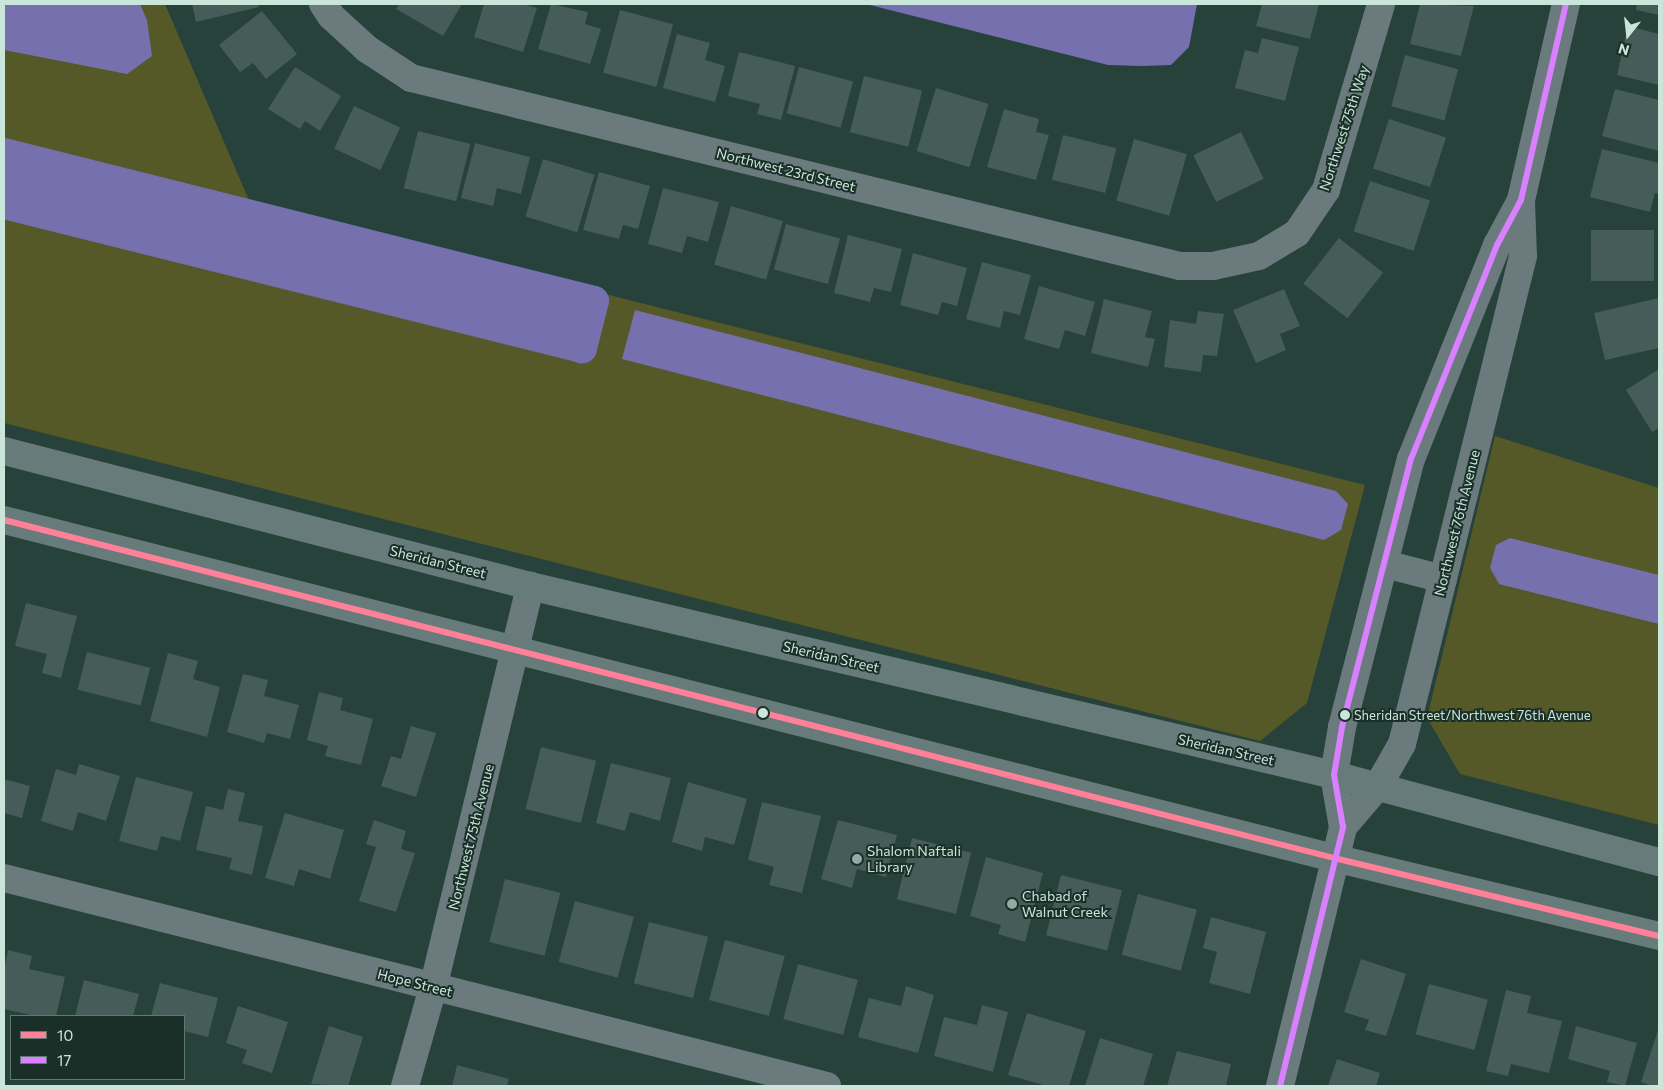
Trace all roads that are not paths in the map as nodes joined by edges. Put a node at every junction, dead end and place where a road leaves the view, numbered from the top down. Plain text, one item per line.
1 (1381, 4) edge
2 (1566, 4) edge
3 (327, 10) edge
4 (1521, 200) junction
5 (1259, 256) joint
6 (4, 451) edge
7 (4, 520) edge
8 (1385, 564) junction
9 (1443, 579) junction
10 (530, 586) junction
11 (517, 648) junction
12 (1334, 775) junction
13 (1378, 786) junction
14 (1343, 827) junction
15 (1334, 858) junction
16 (1659, 862) edge
17 (4, 878) edge
18 (1659, 936) edge
19 (433, 988) junction
20 (406, 1086) edge
21 (827, 1086) edge
22 (1280, 1086) edge

1 - 5 street, Northwest 75th Way
2 - 4 street, Northwest 76th Avenue
3 - 5 street, Northwest 23rd Street
4 - 8 street, Northwest 76th Avenue
4 - 9 street, Northwest 76th Avenue
6 - 10 main road, Sheridan Street
7 - 11 main road
8 - 9 street
8 - 12 street, Northwest 76th Avenue
9 - 13 street, Northwest 76th Avenue
10 - 11 street, Northwest 75th Avenue
10 - 12 main road, Sheridan Street
11 - 15 main road
11 - 19 street, Northwest 75th Avenue
12 - 13 main road, Sheridan Street
12 - 14 street, Northwest 76th Avenue
13 - 14 street, Northwest 76th Avenue
13 - 16 main road, Sheridan Street
14 - 15 street, Northwest 76th Avenue
15 - 18 main road
15 - 22 street, Northwest 76th Avenue
17 - 19 street, Hope Street
19 - 20 street, Northwest 75th Avenue
19 - 21 street, Hope Street

